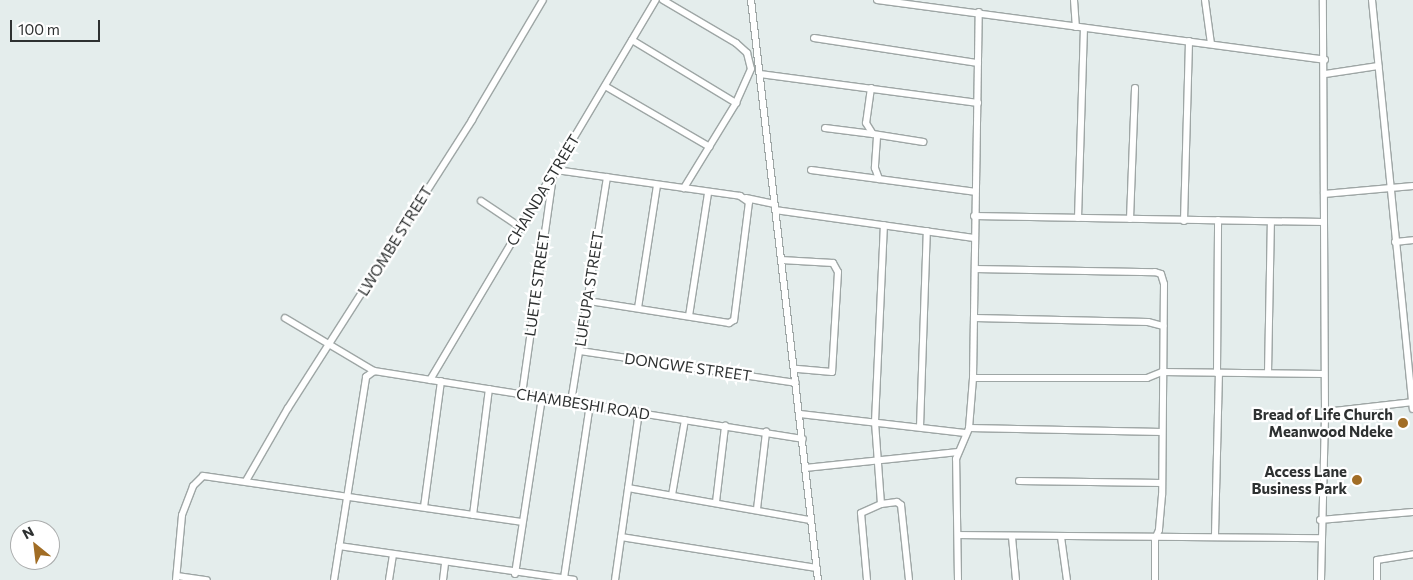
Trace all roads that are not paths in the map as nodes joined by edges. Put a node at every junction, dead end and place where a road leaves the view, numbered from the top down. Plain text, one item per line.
1 (543, 0) edge
2 (656, 0) edge
3 (663, 0) edge
4 (751, 0) edge
5 (877, 0) edge
6 (952, 0) edge
7 (1074, 0) edge
8 (1205, 0) edge
9 (1323, 0) edge
10 (1372, 0) edge
11 (954, 9) junction
12 (979, 12) junction
13 (1076, 27) junction
14 (1084, 28) junction
15 (814, 38) dead end
16 (632, 40) junction
17 (1189, 42) junction
18 (1211, 44) junction
19 (1325, 60) junction
20 (978, 63) junction
21 (751, 66) junction
22 (1378, 66) junction
23 (760, 72) junction
24 (1325, 74) junction
25 (605, 86) junction
26 (871, 88) junction
27 (1135, 88) dead end
28 (736, 103) junction
29 (978, 103) junction
30 (825, 128) dead end
31 (875, 136) junction
32 (923, 142) dead end
33 (710, 146) junction
34 (811, 170) dead end
35 (555, 172) junction
36 (607, 177) junction
37 (879, 179) junction
38 (657, 185) junction
39 (1413, 186) edge
40 (684, 188) junction
41 (1389, 189) junction
42 (975, 192) junction
43 (708, 193) junction
44 (1324, 194) junction
45 (746, 198) junction
46 (481, 201) dead end
47 (775, 207) junction
48 (974, 216) junction
49 (1078, 218) junction
50 (1130, 218) junction
51 (1218, 220) junction
52 (1184, 221) junction
53 (1324, 222) junction
54 (1271, 223) junction
55 (884, 225) junction
56 (520, 227) junction
57 (927, 231) junction
58 (974, 238) junction
59 (1413, 240) edge
60 (1395, 242) junction
61 (781, 260) junction
62 (975, 269) junction
63 (588, 301) junction
64 (638, 308) junction
65 (689, 316) junction
66 (285, 318) dead end
67 (975, 318) junction
68 (1163, 326) junction
69 (329, 345) junction
70 (1410, 346) edge
71 (580, 351) junction
72 (795, 370) junction
73 (374, 371) junction
74 (1162, 372) junction
75 (1218, 373) junction
76 (1268, 373) junction
77 (1324, 374) junction
78 (973, 378) junction
79 (430, 380) junction
80 (441, 381) junction
81 (796, 383) junction
82 (490, 389) junction
83 (522, 394) junction
84 (542, 397) junction
85 (571, 402) junction
86 (1413, 404) edge
87 (590, 405) junction
88 (639, 412) junction
89 (1325, 412) junction
90 (800, 414) junction
91 (686, 420) junction
92 (875, 422) junction
93 (725, 426) junction
94 (920, 427) junction
95 (967, 430) junction
96 (766, 432) junction
97 (1162, 432) junction
98 (803, 439) junction
99 (958, 452) junction
100 (878, 461) junction
101 (805, 468) junction
102 (1020, 481) dead end
103 (246, 482) junction
104 (1162, 483) junction
105 (628, 488) junction
106 (347, 494) junction
107 (672, 495) junction
108 (716, 502) junction
109 (882, 504) junction
110 (424, 507) junction
111 (757, 509) junction
112 (1413, 512) edge
113 (473, 515) junction
114 (810, 520) junction
115 (1320, 520) junction
116 (522, 522) junction
117 (958, 535) junction
118 (1215, 535) junction
119 (621, 537) junction
120 (1012, 537) junction
121 (1061, 537) junction
122 (1321, 538) junction
123 (1155, 539) junction
124 (340, 546) junction
125 (1413, 554) edge
126 (393, 555) junction
127 (445, 563) junction
128 (817, 568) junction
129 (515, 574) junction
130 (176, 578) edge
131 (564, 578) junction
132 (207, 580) edge
133 (334, 580) edge
134 (389, 580) edge
135 (443, 580) edge
136 (574, 580) edge
137 (615, 580) edge
138 (818, 580) edge
139 (866, 580) edge
140 (909, 580) edge
141 (958, 580) edge
142 (1016, 580) edge
143 (1067, 580) edge
144 (1155, 580) edge
145 (1321, 580) edge
146 (1376, 580) edge

1 - 69 street, LWOMBE STREET
2 - 16 street, CHAINDA STREET
3 - 21 street
4 - 23 street
5 - 11 street
6 - 11 street
7 - 13 street
8 - 18 street
9 - 19 street
10 - 22 street
11 - 12 street
12 - 13 street
12 - 20 street
13 - 14 street
14 - 17 street
14 - 49 street
15 - 20 street
16 - 25 street, CHAINDA STREET
16 - 28 street
17 - 18 street
17 - 52 street
18 - 19 street
19 - 24 street
20 - 29 street
21 - 23 street
21 - 28 street
22 - 24 street
22 - 41 street
23 - 26 street
23 - 47 street
24 - 44 street
25 - 33 street
25 - 35 street, CHAINDA STREET
26 - 29 street
26 - 31 street
27 - 50 street
28 - 33 street
29 - 42 street
30 - 31 street
31 - 32 street
31 - 37 street
33 - 40 street
34 - 37 street
35 - 36 street
35 - 56 street, CHAINDA STREET
35 - 83 street, LUETE STREET
36 - 38 street
36 - 63 street, LUFUPA STREET
37 - 42 street
38 - 40 street
38 - 64 street
39 - 41 street
40 - 43 street
41 - 44 street
41 - 60 street
42 - 48 street
43 - 45 street
43 - 65 street
44 - 53 street
45 - 47 street
45 - 65 street
46 - 56 street
47 - 55 street
47 - 61 street
48 - 49 street
48 - 58 street
49 - 50 street
50 - 52 street
51 - 52 street
51 - 54 street
51 - 75 street
53 - 54 street
53 - 77 street
54 - 76 street
55 - 57 street
55 - 92 street
56 - 79 street, CHAINDA STREET
57 - 58 street
57 - 94 street
58 - 62 street
59 - 60 street
60 - 70 street
61 - 72 street
61 - 72 street
62 - 67 street
62 - 68 street
63 - 64 street
63 - 71 street, LUFUPA STREET
64 - 65 street
66 - 69 street
67 - 68 street
67 - 78 street
68 - 74 street
69 - 73 street
69 - 103 street, LWOMBE STREET
70 - 86 street
71 - 81 street, DONGWE STREET
71 - 85 street, LUFUPA STREET
72 - 81 street
73 - 79 street, CHAMBESHI ROAD
73 - 106 street
74 - 75 street
74 - 78 street
74 - 97 street
75 - 76 street
75 - 118 street
76 - 77 street
77 - 89 street
78 - 95 street
79 - 80 street, CHAMBESHI ROAD
80 - 82 street, CHAMBESHI ROAD
80 - 110 street
81 - 90 street
82 - 83 street, CHAMBESHI ROAD
82 - 113 street
83 - 84 street, CHAMBESHI ROAD
84 - 85 street, CHAMBESHI ROAD
84 - 116 street
85 - 87 street, CHAMBESHI ROAD
86 - 89 street
87 - 88 street, CHAMBESHI ROAD
87 - 131 street
88 - 91 street, CHAMBESHI ROAD
88 - 105 street
89 - 115 street
90 - 92 street
90 - 98 street
91 - 93 street, CHAMBESHI ROAD
91 - 107 street
92 - 94 street
92 - 100 street
93 - 96 street, CHAMBESHI ROAD
93 - 108 street
94 - 95 street
95 - 97 street
95 - 99 street
96 - 98 street, CHAMBESHI ROAD
96 - 111 street
97 - 104 street
98 - 101 street
99 - 100 street
99 - 117 street
100 - 101 street
100 - 109 street
101 - 114 street
102 - 104 street
103 - 106 street
103 - 130 street
104 - 123 street
105 - 107 street
105 - 119 street
106 - 110 street
106 - 124 street
107 - 108 street
108 - 111 street
109 - 139 street
109 - 140 street
110 - 113 street
111 - 114 street
112 - 115 street
113 - 116 street
114 - 128 street
115 - 122 street
116 - 129 street
117 - 120 street
117 - 141 street
118 - 122 street
118 - 123 street
119 - 128 street
119 - 137 street
120 - 121 street
120 - 142 street
121 - 123 street
121 - 143 street
122 - 145 street
123 - 144 street
124 - 126 street
124 - 133 street
125 - 146 street
126 - 127 street
126 - 134 street
127 - 129 street
127 - 135 street
128 - 138 street
129 - 131 street
130 - 132 street
131 - 136 street

